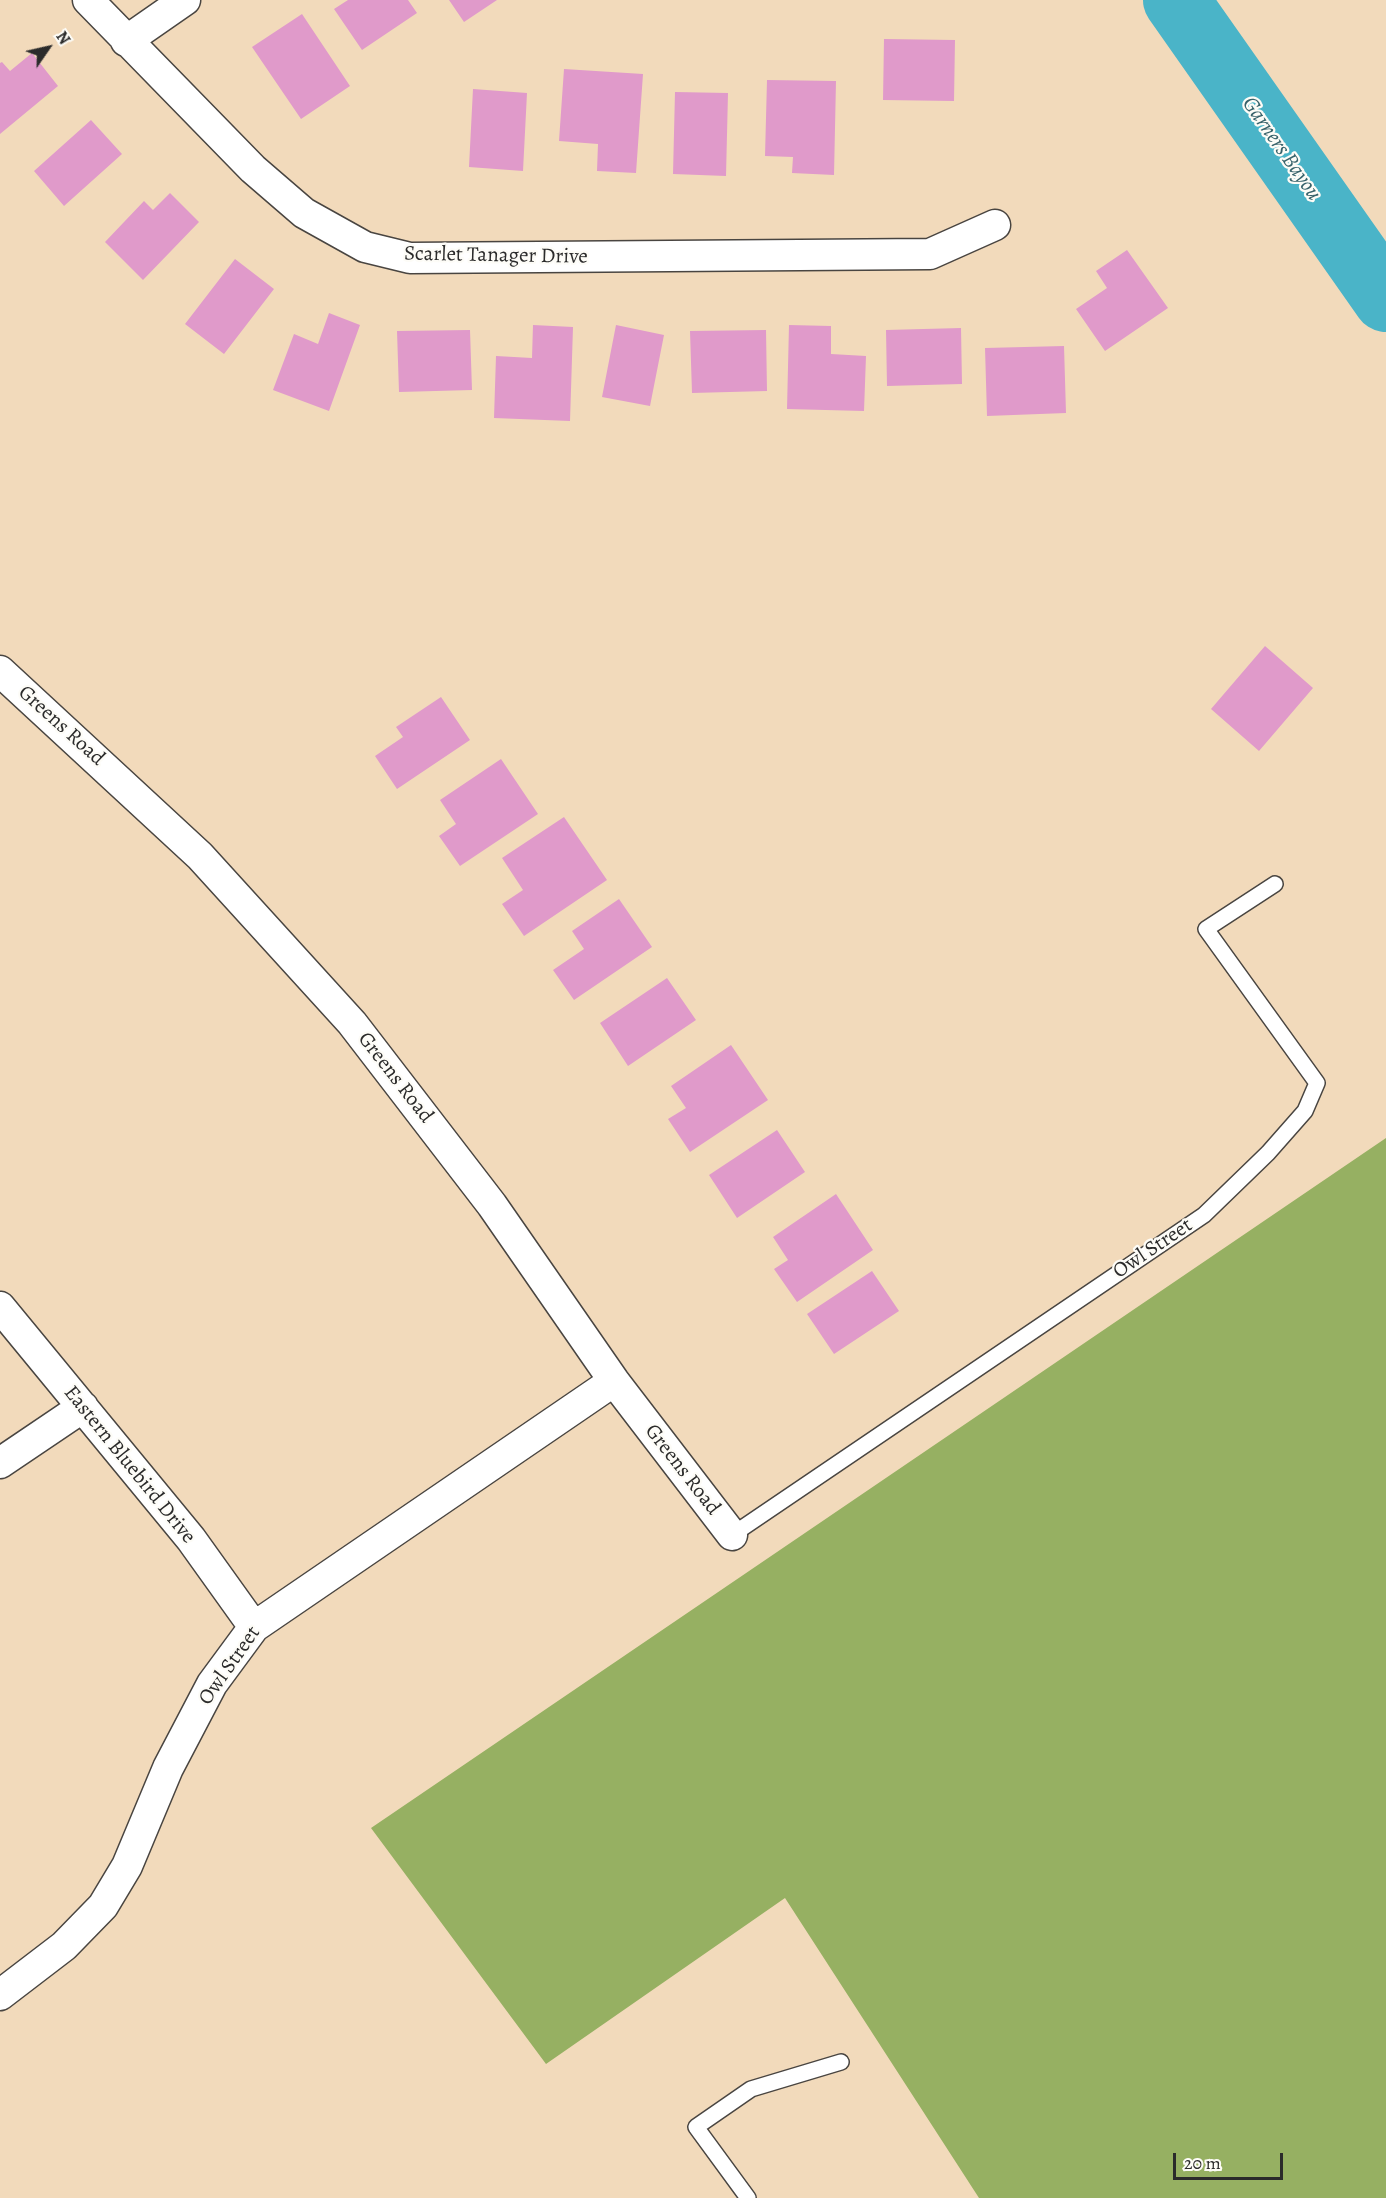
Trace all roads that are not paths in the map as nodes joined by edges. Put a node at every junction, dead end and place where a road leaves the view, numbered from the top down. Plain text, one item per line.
1 (88, 0) edge
2 (185, 0) edge
3 (126, 41) junction
4 (995, 225) dead end
5 (0, 671) edge
6 (1275, 884) dead end
7 (0, 1306) edge
8 (614, 1381) junction
9 (82, 1407) junction
10 (0, 1463) edge
11 (732, 1535) joint
12 (254, 1627) junction
13 (0, 1995) edge
14 (841, 2062) dead end
15 (748, 2198) edge

1 - 3 street, Scarlet Tanager Drive
2 - 3 street
3 - 4 street, Scarlet Tanager Drive
5 - 8 street, Greens Road
6 - 11 lane, Owl Street
7 - 9 street, Eastern Bluebird Drive
8 - 11 street, Greens Road
8 - 12 street, Owl Street
9 - 10 street
9 - 12 street, Eastern Bluebird Drive
12 - 13 street, Owl Street
14 - 15 lane

